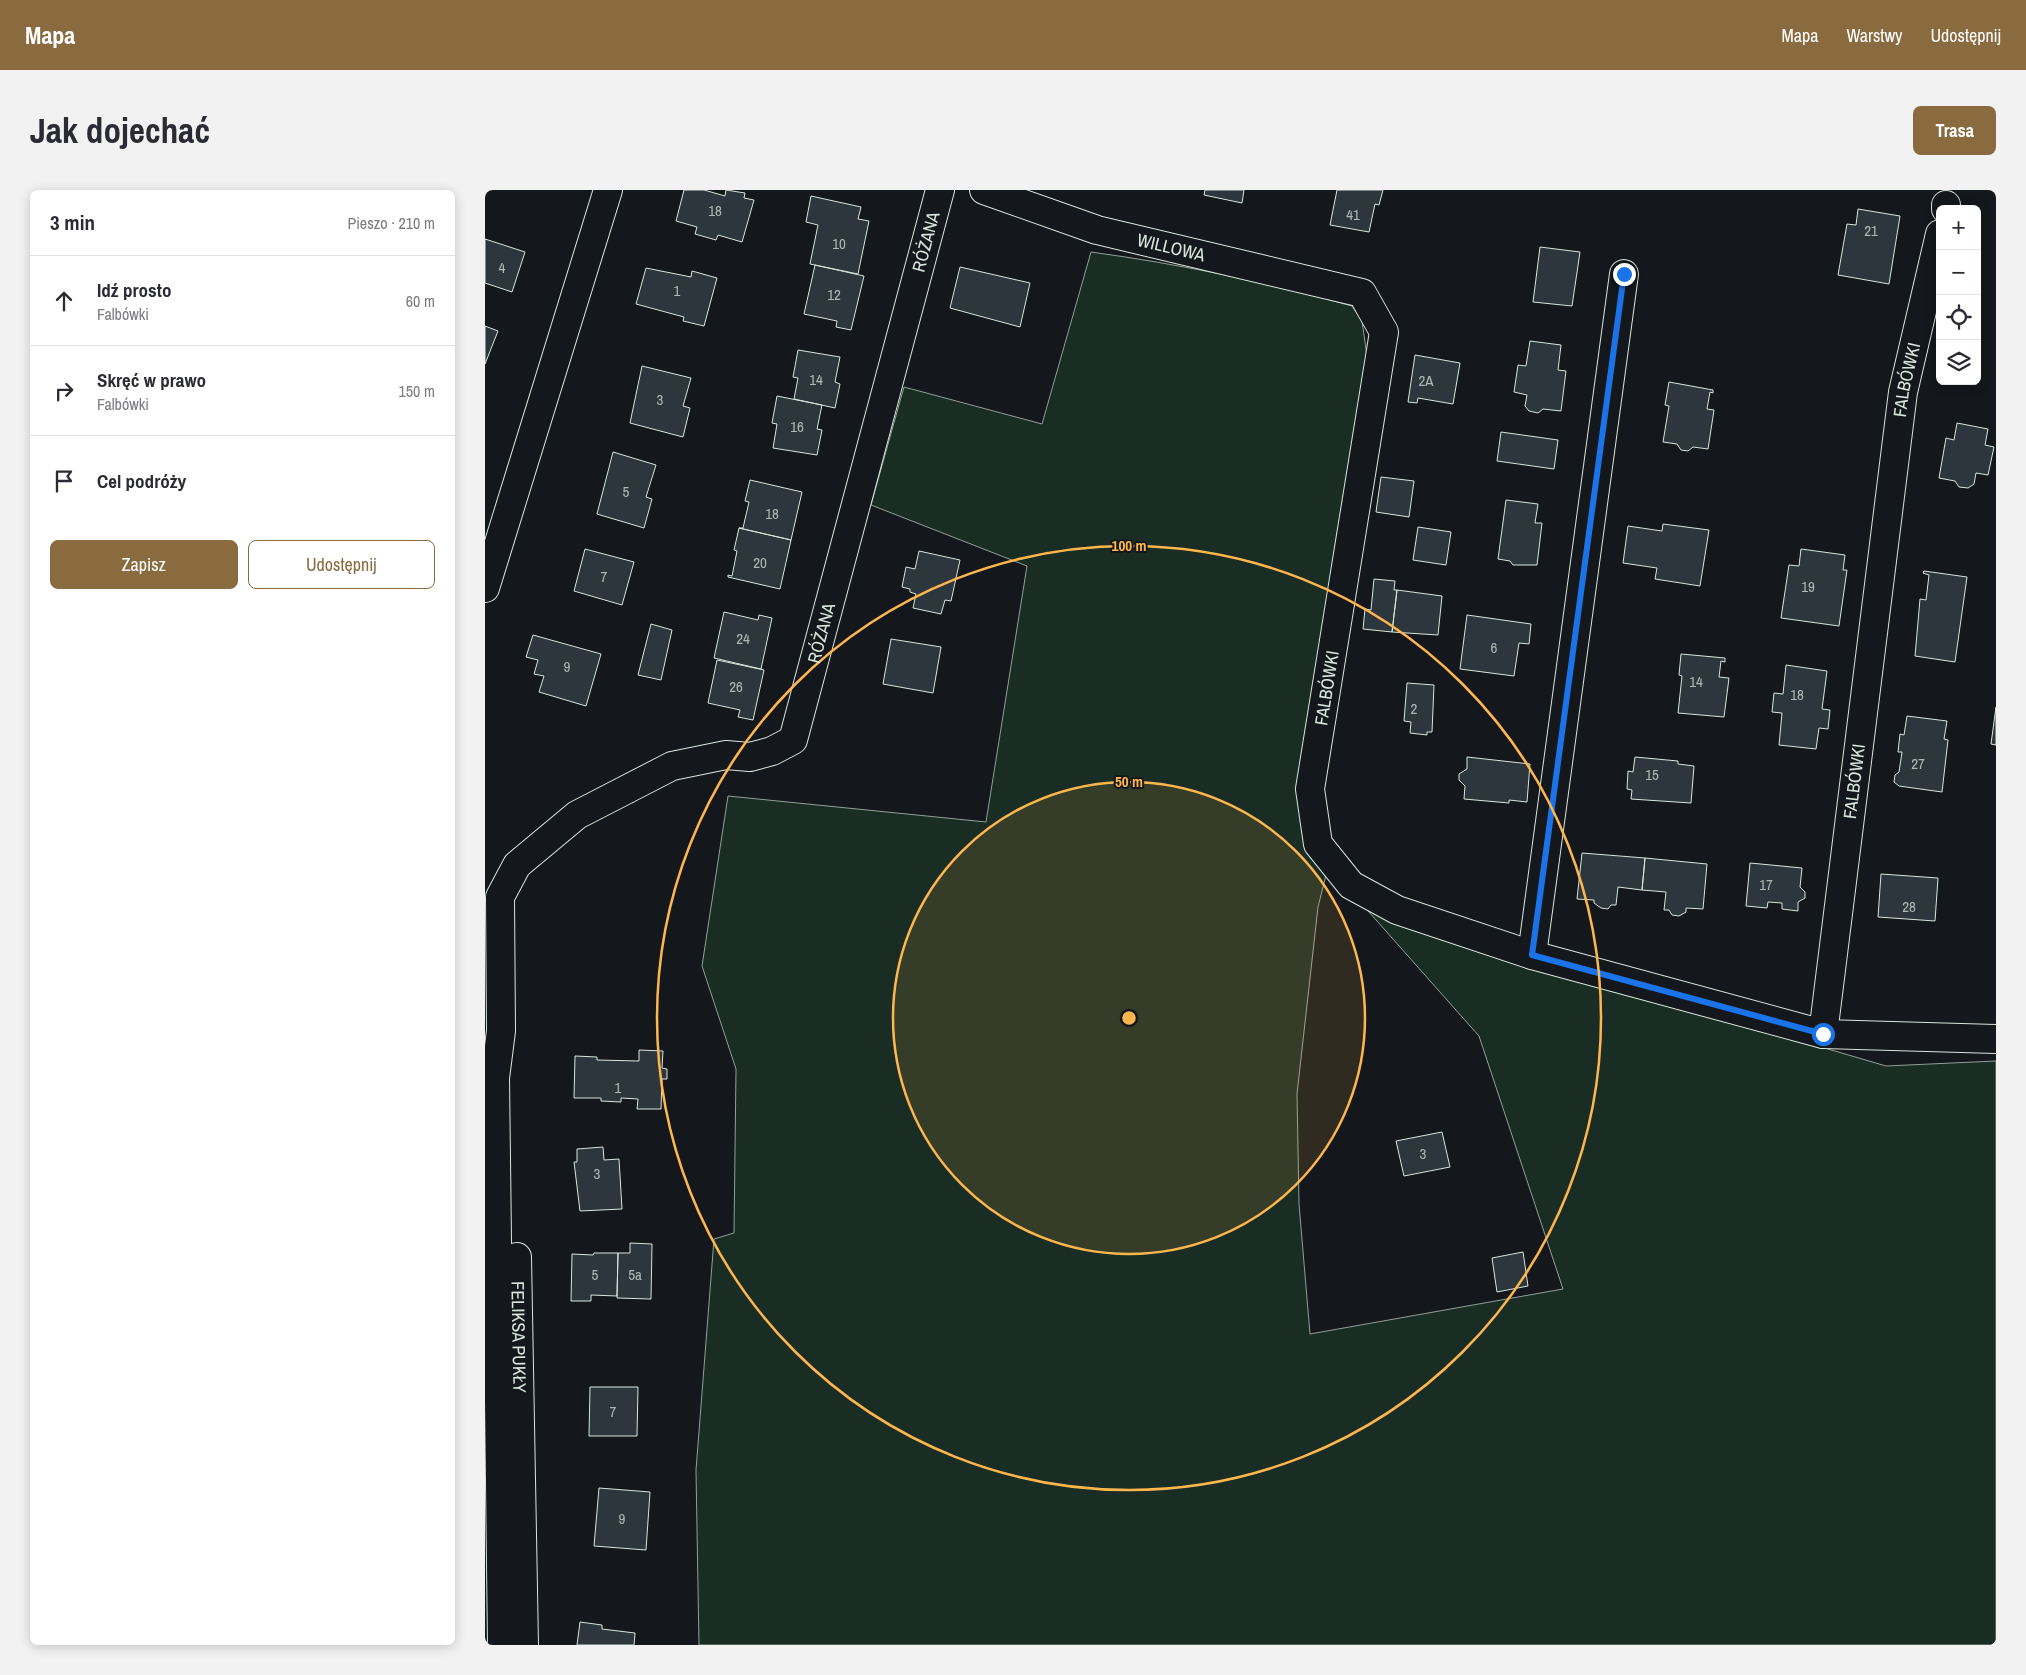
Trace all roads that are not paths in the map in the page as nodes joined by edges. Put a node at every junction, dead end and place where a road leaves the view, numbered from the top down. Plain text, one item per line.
1 (608, 190) edge
2 (940, 190) edge
3 (984, 190) edge
4 (1936, 250) edge
5 (1624, 274) dead end
6 (1361, 293) joint
7 (485, 588) edge
8 (493, 897) edge
9 (1532, 955) junction
10 (501, 1031) junction
11 (1823, 1034) junction
12 (1996, 1039) edge
13 (502, 1645) edge
14 (524, 1645) edge

1 - 7 street
2 - 8 street, RÓŻANA
3 - 6 street, WILLOWA
4 - 11 street, FALBÓWKI
5 - 9 street
6 - 9 street, FALBÓWKI
8 - 10 street, FELIKSA PUKŁY
9 - 11 street, FALBÓWKI
10 - 13 street, FELIKSA PUKŁY
10 - 14 street, FELIKSA PUKŁY
11 - 12 street

